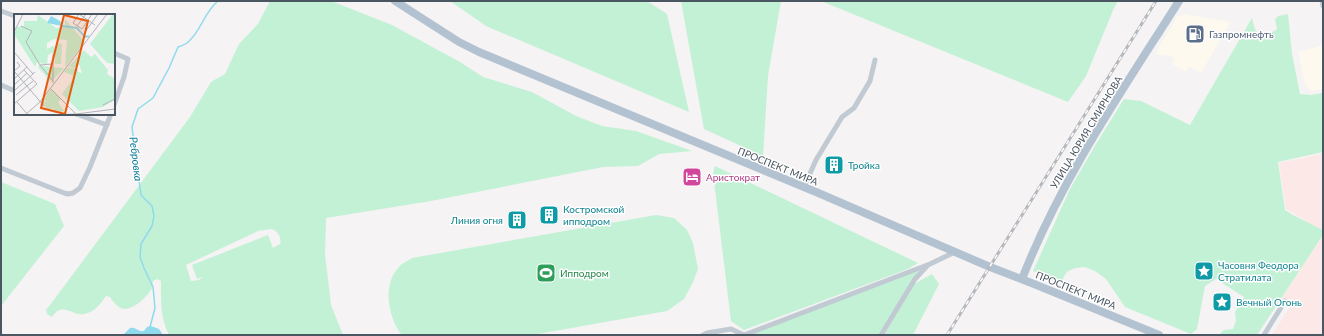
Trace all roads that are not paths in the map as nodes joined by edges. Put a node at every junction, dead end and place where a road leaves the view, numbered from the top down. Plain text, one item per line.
1 (395, 1) edge
2 (1179, 1) edge
3 (1322, 1) edge
4 (1323, 6) edge
5 (1, 11) edge
6 (14, 16) edge
7 (115, 54) edge
8 (875, 60) dead end
9 (1, 85) edge
10 (14, 91) edge
11 (115, 102) edge
12 (79, 115) edge
13 (111, 115) edge
14 (107, 126) junction
15 (1, 168) edge
16 (804, 187) junction
17 (956, 252) junction
18 (930, 264) junction
19 (1022, 279) junction
20 (1285, 301) dead end
21 (703, 335) edge
22 (881, 335) edge
23 (1159, 335) edge
24 (1264, 335) edge

1 - 16 main road, ПРОСПЕКТ МИРА
2 - 19 main road, УЛИЦА ЮРИЯ СМИРНОВА
3 - 4 street
5 - 6 street
7 - 11 street
8 - 16 street
9 - 10 street
12 - 14 street
13 - 14 street
14 - 15 street
16 - 17 main road, ПРОСПЕКТ МИРА
17 - 18 street
17 - 19 main road, ПРОСПЕКТ МИРА
18 - 21 street
18 - 22 street
19 - 23 main road, ПРОСПЕКТ МИРА
20 - 24 street

